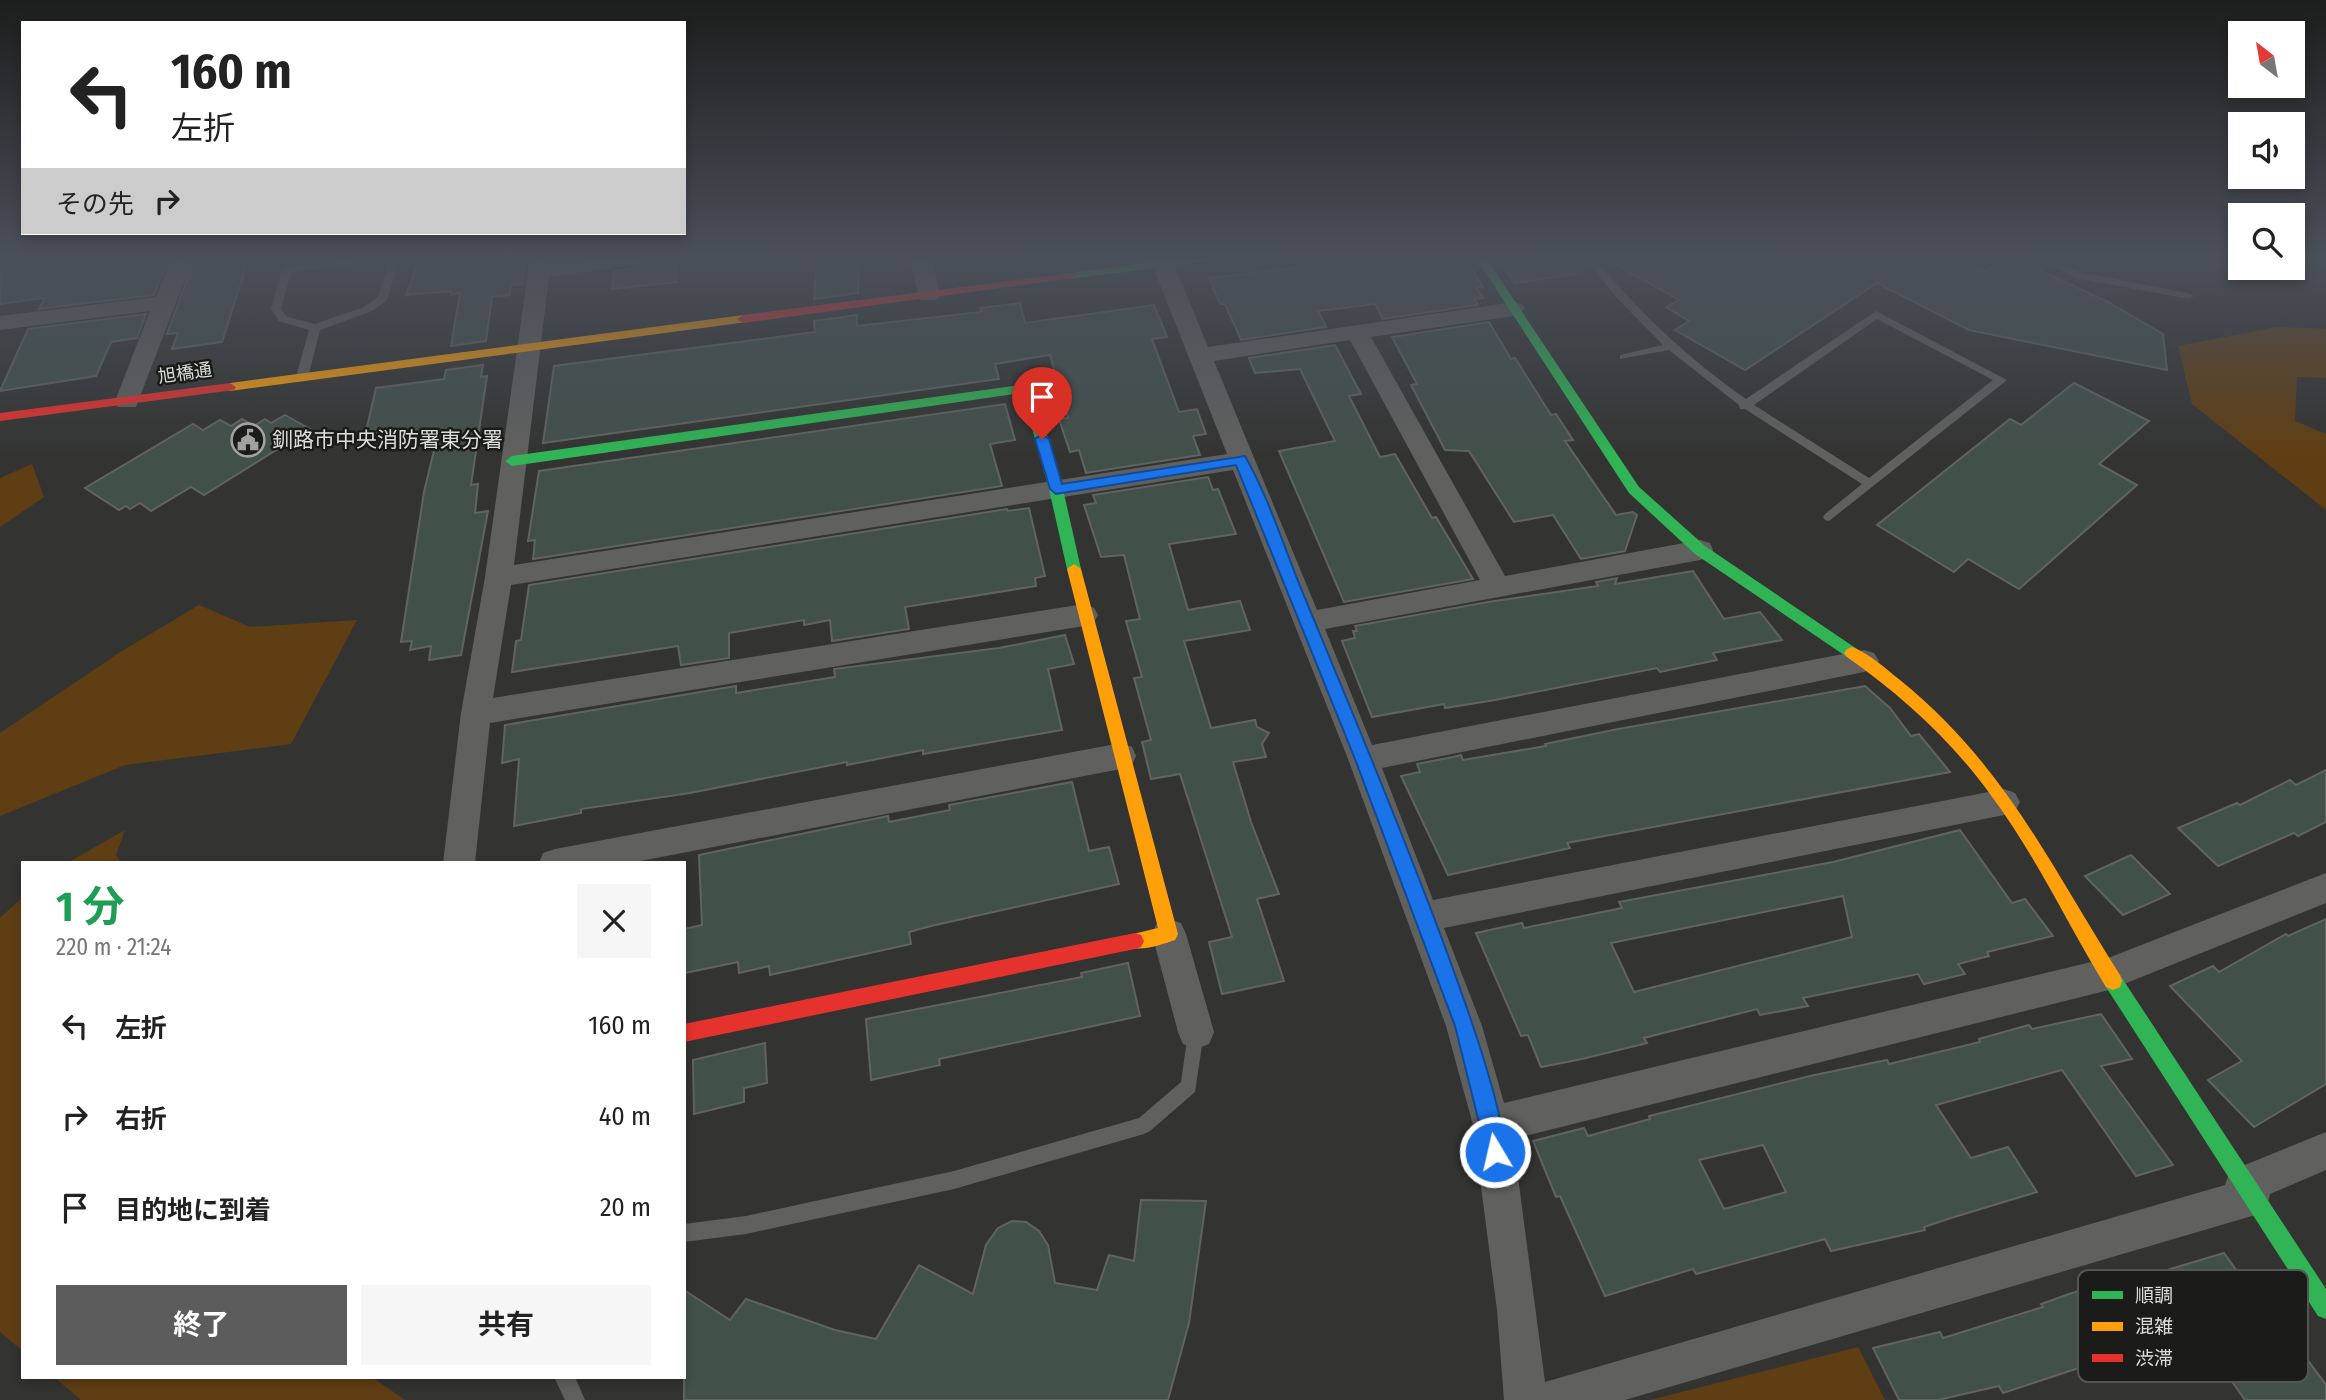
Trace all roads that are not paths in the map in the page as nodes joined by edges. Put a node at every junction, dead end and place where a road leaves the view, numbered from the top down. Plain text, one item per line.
1 (156, 323) edge
2 (298, 323) edge
3 (328, 323) edge
4 (532, 323) edge
5 (711, 323) edge
6 (1188, 323) edge
7 (1406, 323) edge
8 (1524, 323) edge
9 (1647, 323) edge
10 (1863, 323) edge
11 (1894, 323) edge
12 (315, 328) junction
13 (1356, 330) junction
14 (529, 347) junction
15 (1668, 347) junction
16 (1202, 355) junction
17 (1624, 357) dead end
18 (302, 377) junction
19 (127, 401) junction
20 (1744, 407) junction
21 (0, 417) edge
22 (1240, 460) junction
23 (512, 461) junction
24 (1870, 484) junction
25 (1056, 489) junction
26 (1829, 517) dead end
27 (1700, 550) junction
28 (499, 577) junction
29 (1497, 586) junction
30 (1084, 615) junction
31 (1308, 622) junction
32 (1864, 661) junction
33 (476, 713) junction
34 (1121, 756) junction
35 (1363, 759) junction
36 (2004, 802) junction
37 (459, 861) edge
38 (566, 861) edge
39 (2326, 888) edge
40 (1424, 917) junction
41 (1169, 934) junction
42 (2109, 974) junction
43 (1196, 1032) joint
44 (686, 1033) edge
45 (1492, 1125) junction
46 (2326, 1151) edge
47 (2248, 1191) junction
48 (686, 1233) edge
49 (2301, 1270) edge
50 (2308, 1281) edge
51 (2326, 1308) edge
52 (565, 1379) edge
53 (575, 1400) edge
54 (1525, 1400) edge
55 (1552, 1400) edge

1 - 19 street
2 - 12 lane
3 - 12 lane
4 - 14 street
5 - 14 street, 旭橋通
6 - 16 street
7 - 13 street
8 - 27 street
9 - 15 lane
10 - 20 lane
11 - 24 lane
12 - 18 lane
13 - 16 street
13 - 29 street
14 - 18 street, 旭橋通
14 - 23 street
15 - 17 lane
15 - 20 lane
16 - 22 street
18 - 19 street, 旭橋通
19 - 21 street, 旭橋通
20 - 24 lane
22 - 25 street
22 - 31 street
23 - 25 street
23 - 28 street
24 - 26 lane
25 - 28 street
25 - 30 street
27 - 29 street
27 - 32 street
28 - 33 street
29 - 31 street
30 - 33 street
30 - 34 street
31 - 35 street
32 - 35 street
32 - 36 street
33 - 37 street
34 - 38 street
34 - 41 street
35 - 40 street
36 - 40 street
36 - 42 street
39 - 42 street
40 - 45 street
41 - 43 street
41 - 44 street
42 - 45 street
42 - 47 street
43 - 48 lane
45 - 54 street
46 - 47 street
47 - 49 street
47 - 55 street
50 - 51 street
52 - 53 lane

